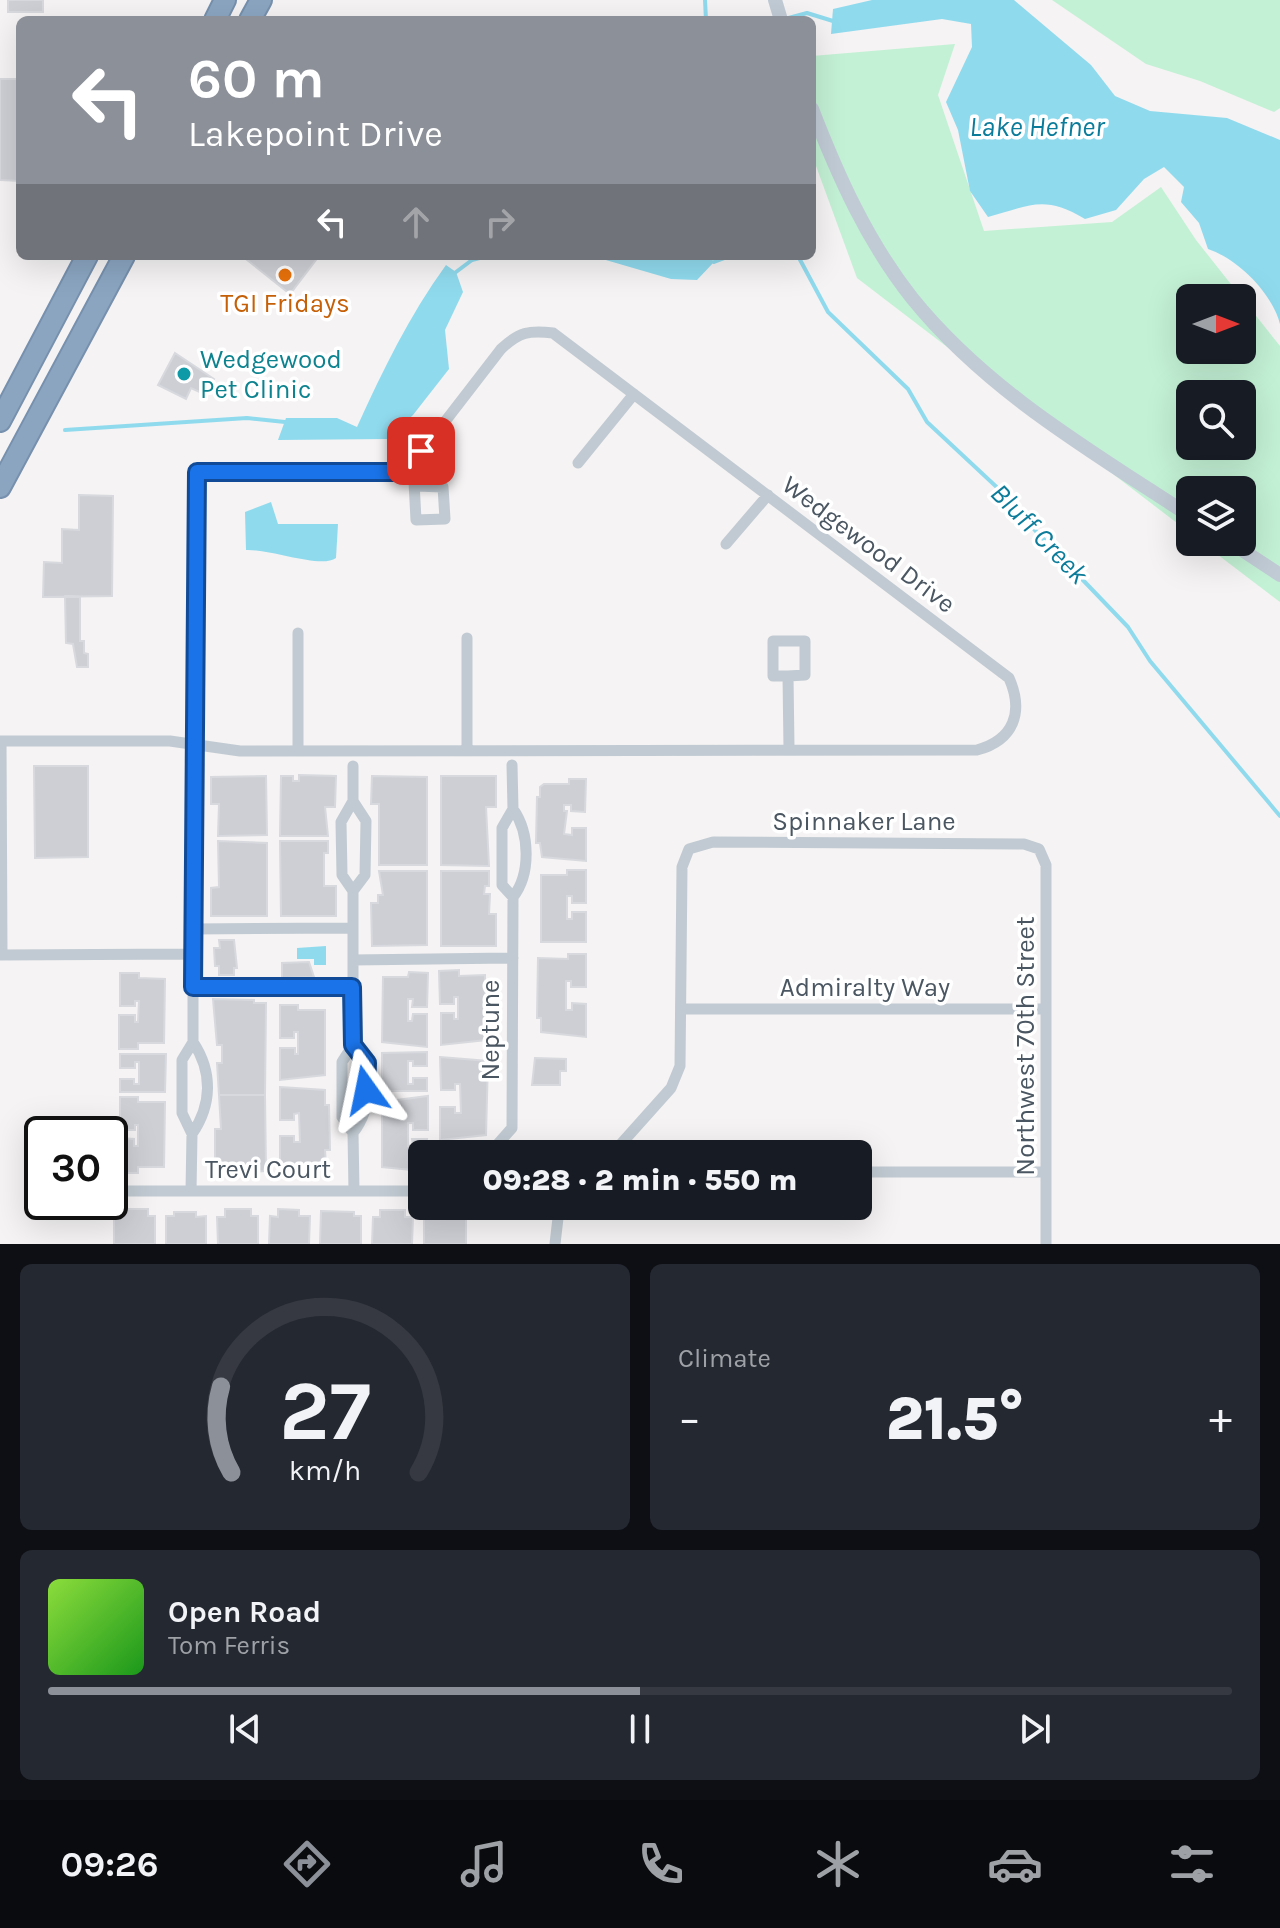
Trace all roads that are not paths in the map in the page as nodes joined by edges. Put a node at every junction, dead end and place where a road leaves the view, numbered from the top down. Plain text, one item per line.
1 (816, 119) edge
2 (85, 260) edge
3 (122, 260) edge
4 (634, 394) junction
5 (0, 421) edge
6 (413, 463) junction
7 (578, 463) dead end
8 (416, 486) dead end
9 (0, 487) edge
10 (768, 495) junction
11 (1176, 507) edge
12 (726, 544) dead end
13 (1251, 556) edge
14 (1280, 575) edge
15 (298, 633) dead end
16 (467, 638) dead end
17 (788, 676) dead end
18 (1, 741) edge
19 (195, 743) junction
20 (789, 748) junction
21 (467, 750) junction
22 (298, 751) junction
23 (512, 765) dead end
24 (353, 766) dead end
25 (353, 801) junction
26 (513, 809) junction
27 (1039, 849) joint
28 (353, 891) junction
29 (513, 897) junction
30 (353, 928) junction
31 (193, 929) junction
32 (192, 954) junction
33 (1, 955) edge
34 (513, 958) junction
35 (353, 960) junction
36 (193, 987) junction
37 (352, 987) junction
38 (683, 1009) junction
39 (1046, 1009) junction
40 (193, 1042) junction
41 (353, 1045) junction
42 (353, 1133) junction
43 (192, 1134) junction
44 (501, 1140) edge
45 (624, 1140) edge
46 (872, 1172) edge
47 (1046, 1172) junction
48 (128, 1191) edge
49 (191, 1191) junction
50 (354, 1191) junction
51 (408, 1191) edge
52 (558, 1220) edge
53 (555, 1244) edge
54 (1046, 1244) edge

1 - 11 street
2 - 5 highway
3 - 9 highway
4 - 6 street, Wedgewood Drive
4 - 7 street
4 - 10 street, Wedgewood Drive
6 - 8 street
6 - 19 street
10 - 12 street
10 - 20 street, Wedgewood Drive
13 - 14 street
15 - 22 street
16 - 21 street
17 - 20 street
18 - 19 street, Wedgewood Drive
18 - 33 street
19 - 22 street, Wedgewood Drive
19 - 31 street
20 - 21 street, Wedgewood Drive
21 - 22 street, Wedgewood Drive
23 - 26 street, Neptune
24 - 25 street
25 - 28 street
25 - 28 street
26 - 29 street, Neptune
26 - 29 street, Neptune
27 - 38 street, Spinnaker Lane
27 - 39 street, Northwest 70th Street
28 - 30 street
29 - 34 street, Neptune
30 - 31 street
30 - 35 street
31 - 32 street
32 - 33 street
32 - 36 street
34 - 35 street
34 - 44 street, Neptune
35 - 37 street
36 - 37 street
36 - 40 street
37 - 41 street
38 - 39 street, Admiralty Way
38 - 45 street
39 - 47 street, Northwest 70th Street
40 - 43 street
40 - 43 street
41 - 42 street
41 - 42 street
42 - 50 street
43 - 49 street
46 - 47 street
47 - 54 street, Northwest 70th Street
48 - 49 street, Trevi Court
49 - 50 street, Trevi Court
50 - 51 street, Trevi Court
52 - 53 street

